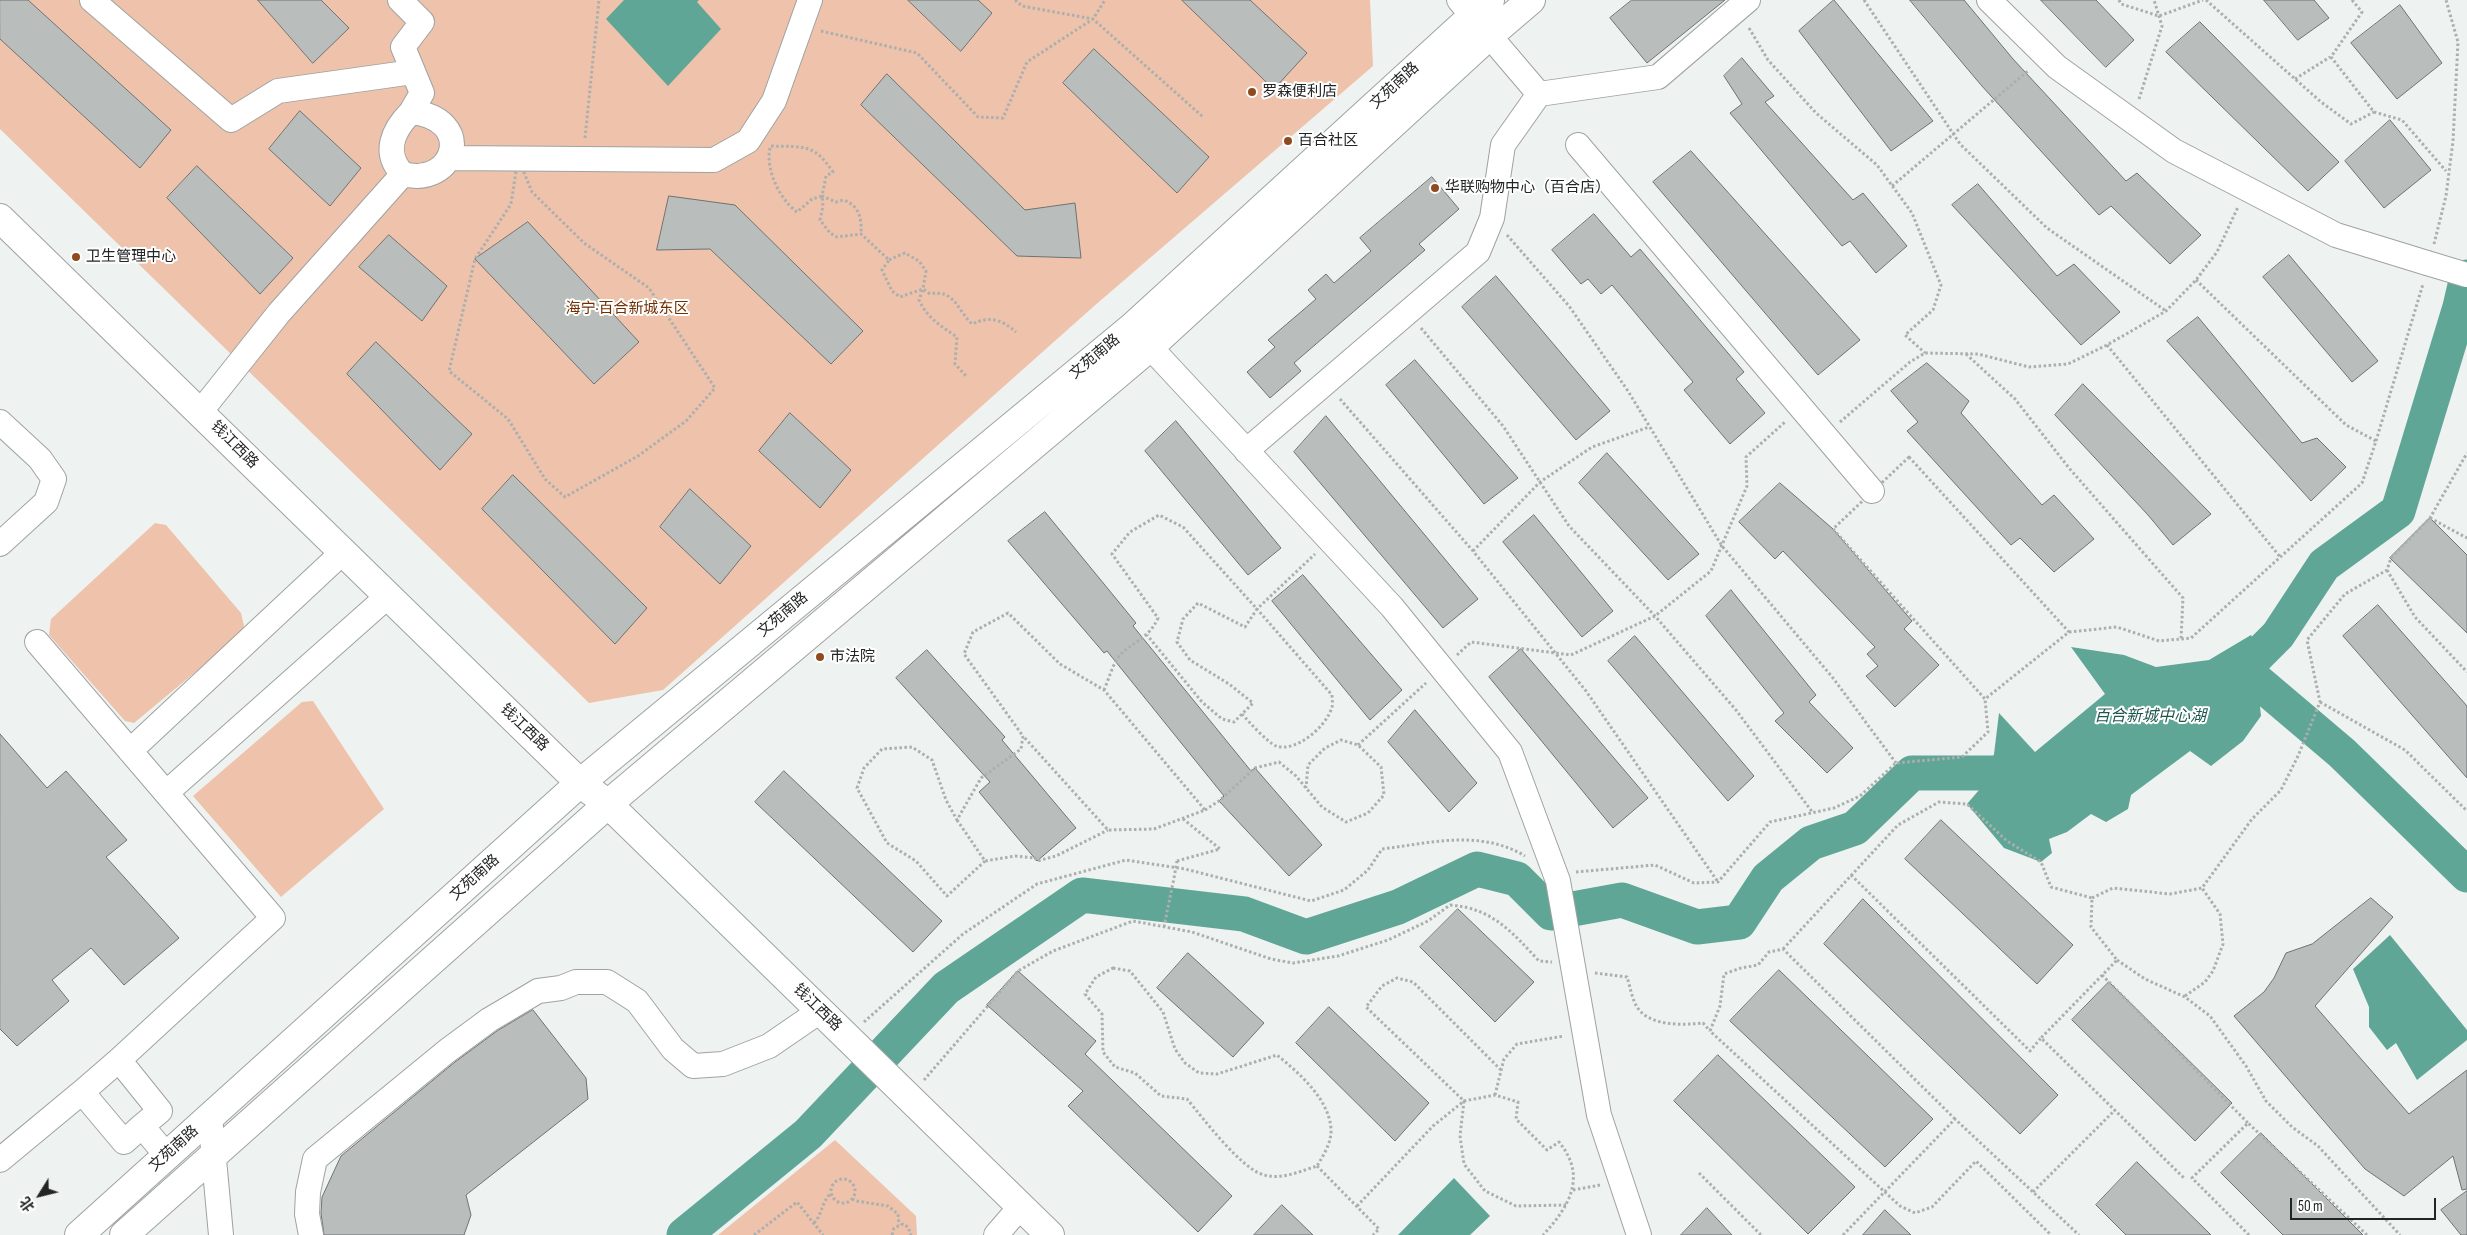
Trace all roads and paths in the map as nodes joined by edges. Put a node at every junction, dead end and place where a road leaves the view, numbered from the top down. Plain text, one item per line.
1 (92, 0) edge
2 (400, 0) edge
3 (599, 0) edge
4 (810, 0) edge
5 (1015, 0) edge
6 (1105, 0) edge
7 (1531, 0) edge
8 (1864, 0) edge
9 (1989, 0) edge
10 (2119, 0) edge
11 (2154, 0) edge
12 (2204, 0) edge
13 (2352, 0) edge
14 (2446, 0) edge
15 (1743, 4) edge
16 (1478, 13) edge
17 (2158, 16) junction
18 (1093, 19) junction
19 (801, 26) junction
20 (2046, 56) junction
21 (2331, 56) junction
22 (414, 72) junction
23 (2295, 79) junction
24 (1539, 94) junction
25 (411, 112) junction
26 (2374, 112) junction
27 (1203, 117) dead end
28 (2132, 121) junction
29 (762, 139) junction
30 (1578, 145) dead end
31 (449, 158) junction
32 (518, 158) junction
33 (582, 159) junction
34 (2446, 171) dead end
35 (403, 174) junction
36 (1892, 186) junction
37 (2247, 189) junction
38 (822, 196) junction
39 (0, 218) edge
40 (1492, 218) junction
41 (861, 234) junction
42 (889, 260) junction
43 (2427, 265) junction
44 (2467, 275) edge
45 (2196, 280) junction
46 (923, 289) junction
47 (2166, 311) junction
48 (1408, 312) junction
49 (1132, 327) junction
50 (1016, 332) dead end
51 (2107, 345) junction
52 (1150, 346) junction
53 (1925, 353) junction
54 (1966, 354) junction
55 (966, 376) dead end
56 (1326, 382) junction
57 (1801, 408) junction
58 (200, 412) junction
59 (0, 422) edge
60 (1649, 427) junction
61 (1824, 435) junction
62 (2376, 441) junction
63 (1246, 451) junction
64 (2467, 453) edge
65 (1540, 482) junction
66 (1872, 491) junction
67 (2430, 518) junction
68 (2467, 538) edge
69 (1330, 541) junction
70 (0, 544) edge
71 (1722, 546) junction
72 (1473, 551) junction
73 (343, 552) junction
74 (2281, 558) junction
75 (2386, 570) junction
76 (388, 596) junction
77 (1257, 608) junction
78 (1655, 616) junction
79 (2069, 632) junction
80 (1147, 635) junction
81 (2181, 639) junction
82 (36, 642) dead end
83 (1555, 653) junction
84 (1442, 669) junction
85 (2467, 672) edge
86 (1104, 690) junction
87 (1985, 699) junction
88 (2320, 702) junction
89 (1242, 714) junction
90 (1023, 736) junction
91 (1358, 746) junction
92 (130, 751) junction
93 (1896, 763) junction
94 (580, 782) junction
95 (1306, 788) junction
96 (166, 793) junction
97 (608, 804) junction
98 (1205, 810) junction
99 (2467, 811) edge
100 (1812, 812) junction
101 (1182, 818) junction
102 (957, 820) junction
103 (1108, 830) junction
104 (985, 861) junction
105 (1851, 875) junction
106 (1556, 877) junction
107 (1718, 882) junction
108 (2202, 888) junction
109 (2092, 898) junction
110 (1164, 926) junction
111 (1783, 949) junction
112 (1570, 952) junction
113 (2117, 960) junction
114 (2102, 975) junction
115 (2185, 996) junction
116 (820, 1011) junction
117 (1710, 1031) junction
118 (1584, 1033) junction
119 (848, 1038) junction
120 (2042, 1038) junction
121 (119, 1060) junction
122 (1501, 1070) junction
123 (82, 1092) junction
124 (907, 1095) junction
125 (1495, 1095) junction
126 (1464, 1101) junction
127 (2115, 1110) junction
128 (210, 1116) junction
129 (1955, 1119) junction
130 (2248, 1122) junction
131 (142, 1126) junction
132 (214, 1155) junction
133 (167, 1156) junction
134 (0, 1160) edge
135 (1317, 1166) junction
136 (1699, 1173) dead end
137 (2184, 1178) dead end
138 (1621, 1181) junction
139 (1573, 1190) junction
140 (1885, 1192) junction
141 (2033, 1192) junction
142 (831, 1194) junction
143 (852, 1199) junction
144 (1566, 1205) junction
145 (1021, 1206) junction
146 (1357, 1206) junction
147 (814, 1223) junction
148 (899, 1224) junction
149 (79, 1235) edge
150 (124, 1235) edge
151 (221, 1235) edge
152 (311, 1235) edge
153 (754, 1235) edge
154 (823, 1235) edge
155 (892, 1235) edge
156 (911, 1235) edge
157 (996, 1235) edge
158 (1050, 1235) edge
159 (1373, 1235) edge
160 (1543, 1235) edge
161 (1640, 1235) edge
162 (1761, 1235) edge
163 (1843, 1235) edge
164 (2051, 1235) edge
165 (2079, 1235) edge
166 (2249, 1235) edge
167 (2366, 1235) edge
168 (2400, 1235) edge

1 - 22 street
2 - 22 street
3 - 33 path
4 - 19 street
5 - 18 path
6 - 18 path
7 - 16 main road, 文苑南路
8 - 47 path
9 - 20 street
10 - 17 path
11 - 17 path
12 - 17 path
12 - 23 path
13 - 21 path
14 - 43 path
15 - 24 street
15 - 36 path
16 - 24 street
16 - 49 main road, 文苑南路
16 - 52 main road, 文苑南路
17 - 28 path
18 - 19 path
18 - 27 path
19 - 29 street
20 - 28 street
20 - 36 path
21 - 23 path
21 - 26 path
22 - 25 street
23 - 26 path
24 - 40 street
25 - 31 street
25 - 35 street
26 - 34 path
28 - 37 street
29 - 33 street
29 - 38 path
29 - 38 path
30 - 57 street
31 - 32 street
31 - 35 street
32 - 32 path
32 - 33 street
35 - 58 street
36 - 53 path
37 - 43 street
37 - 45 path
38 - 41 path
38 - 41 path
39 - 58 main road, 钱江西路
40 - 48 street
40 - 60 path
41 - 42 path
42 - 46 path
42 - 46 path
43 - 44 street, bridge
43 - 62 path
45 - 47 path
45 - 62 path
46 - 50 path
46 - 55 path
47 - 51 path
48 - 56 street
48 - 65 path
49 - 52 street
49 - 94 main road, 文苑南路
51 - 54 path
51 - 74 path
52 - 63 street
52 - 97 main road, 文苑南路
53 - 54 path
53 - 61 path
54 - 81 path
56 - 63 street
56 - 72 path
57 - 61 street
57 - 71 path
58 - 73 main road, 钱江西路
59 - 70 street
60 - 65 path
60 - 71 path
61 - 66 street
62 - 74 path
63 - 69 street
64 - 67 path
65 - 72 path
65 - 78 path
66 - 79 path
66 - 87 path
67 - 68 path
67 - 75 path
69 - 77 path
69 - 84 street
71 - 78 path
71 - 93 path
72 - 83 path
73 - 76 main road, 钱江西路
73 - 92 street
74 - 81 path
75 - 85 path
75 - 88 path
76 - 94 main road, 钱江西路
76 - 96 street
77 - 80 path
77 - 89 path
77 - 89 path
78 - 83 path
78 - 100 path
79 - 81 path
79 - 87 path
80 - 86 path
80 - 89 path
82 - 92 street
83 - 84 path
83 - 107 path
84 - 91 path
84 - 106 street
86 - 90 path
86 - 98 path
87 - 93 path
88 - 99 path
88 - 108 path
90 - 102 path
90 - 103 path
91 - 95 path
91 - 95 path
92 - 96 street
93 - 100 path
94 - 97 main road, 钱江西路
94 - 128 main road, 文苑南路
95 - 98 path
96 - 121 street
97 - 116 main road, 钱江西路
97 - 132 main road, 文苑南路
98 - 101 path
100 - 107 path
101 - 103 path
101 - 110 path, bridge
102 - 104 path
102 - 104 path
103 - 104 path
105 - 109 path
105 - 111 path
105 - 120 path
106 - 107 path
106 - 112 street
106 - 119 path
108 - 109 path
108 - 115 path
109 - 113 path
110 - 112 path
110 - 124 path
111 - 117 path
111 - 129 path
112 - 117 path
112 - 118 street
113 - 114 path
113 - 115 path
114 - 120 path
114 - 130 path
115 - 168 path
116 - 119 main road, 钱江西路
116 - 152 street
117 - 140 path
118 - 122 path
118 - 138 street
119 - 124 main road, 钱江西路
120 - 127 path
121 - 123 street
121 - 131 street
122 - 125 path
122 - 126 path
123 - 131 street
123 - 134 street
124 - 145 main road, 钱江西路
125 - 126 path
125 - 139 path
126 - 144 path
126 - 146 path
127 - 137 path
127 - 141 path
128 - 132 street
128 - 133 main road, 文苑南路
129 - 140 path
129 - 141 path
130 - 166 path
130 - 167 path
131 - 133 street
132 - 150 main road, 文苑南路
132 - 151 street
133 - 149 main road, 文苑南路
135 - 135 path
135 - 146 path
136 - 162 path
138 - 139 path
138 - 161 street
139 - 144 path
140 - 163 path
140 - 164 path
141 - 165 path
142 - 143 path
142 - 143 path
142 - 147 path
143 - 148 path
144 - 160 path
145 - 157 street
145 - 158 main road, 钱江西路
146 - 159 path
147 - 153 path
147 - 154 path
148 - 155 path
148 - 156 path

